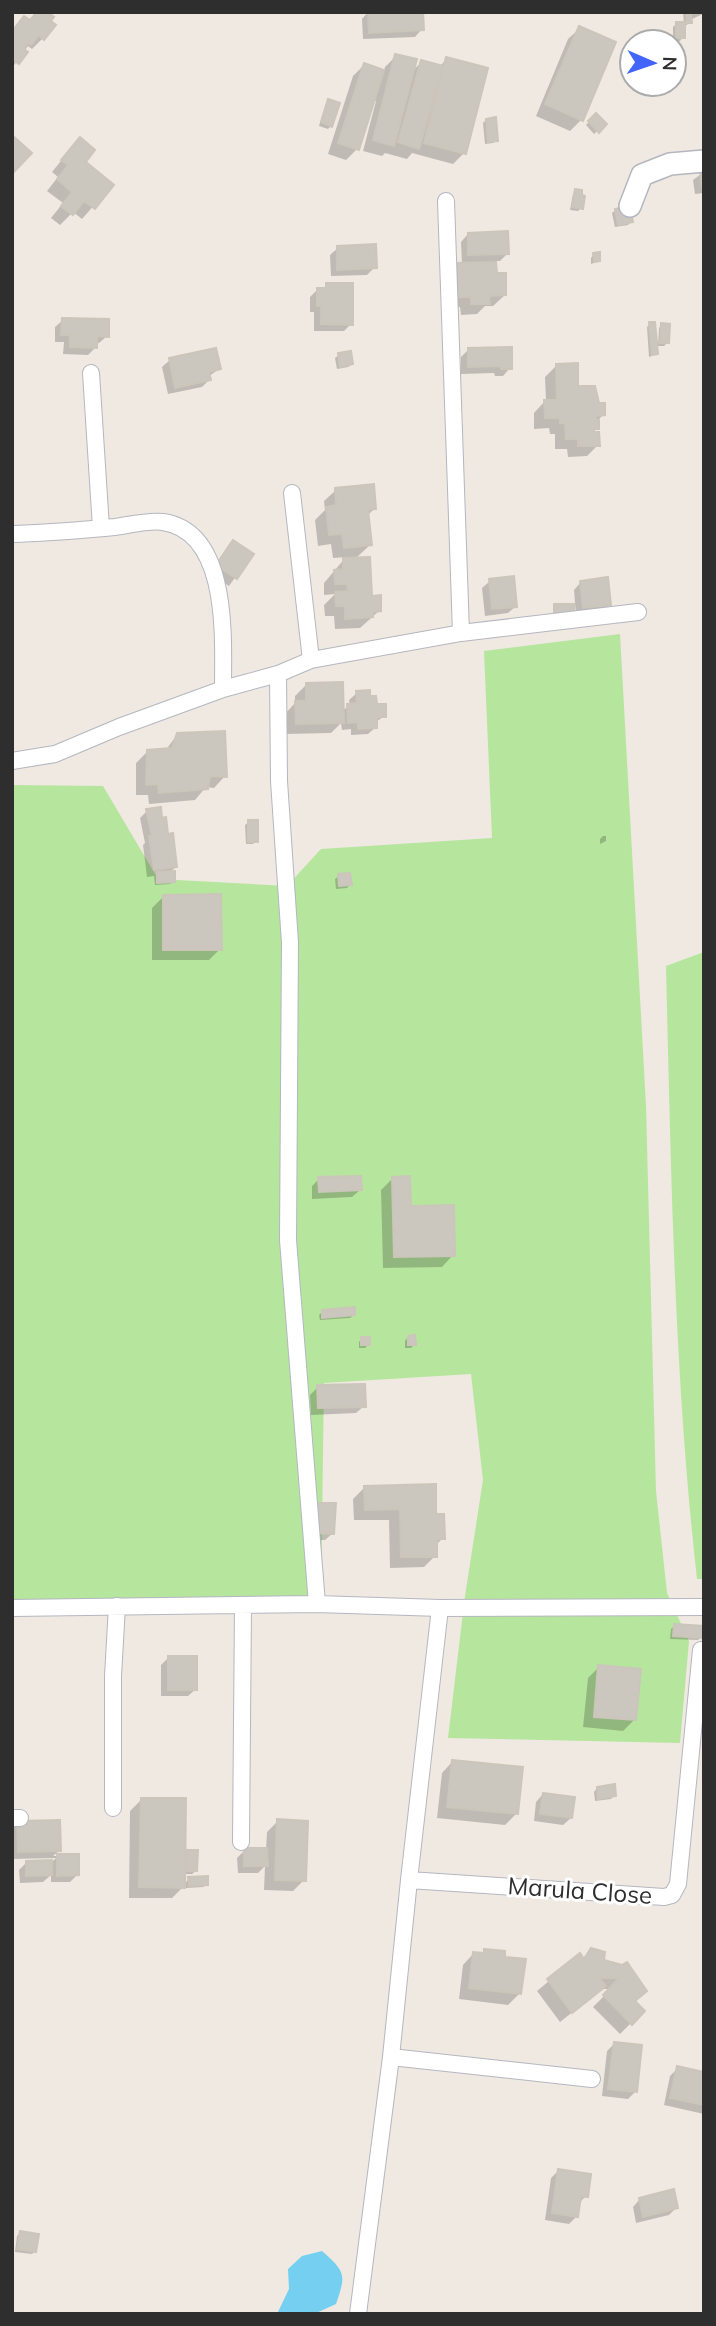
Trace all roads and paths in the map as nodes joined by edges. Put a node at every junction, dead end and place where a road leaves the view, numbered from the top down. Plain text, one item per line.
1 (704, 161) edge
2 (446, 201) dead end
3 (630, 206) dead end
4 (91, 373) dead end
5 (292, 493) dead end
6 (101, 528) junction
7 (12, 534) edge
8 (638, 612) dead end
9 (461, 633) junction
10 (311, 660) junction
11 (278, 674) junction
12 (223, 690) junction
13 (12, 761) edge
14 (317, 1604) junction
15 (243, 1605) junction
16 (117, 1606) junction
17 (704, 1607) edge
18 (12, 1608) edge
19 (440, 1608) junction
20 (701, 1650) dead end
21 (113, 1808) dead end
22 (242, 1842) dead end
23 (409, 1880) junction
24 (391, 2057) junction
25 (592, 2079) dead end
26 (358, 2314) edge

1 - 3 street
2 - 9 street
4 - 6 street
5 - 10 street
6 - 7 street
6 - 12 street
8 - 9 street
9 - 10 street
10 - 11 street
11 - 12 street
11 - 14 street
12 - 13 street
14 - 15 street
14 - 19 street
15 - 16 street
15 - 22 street
16 - 18 street
16 - 21 street
17 - 19 street
19 - 23 street
20 - 23 street, Marula Close
23 - 24 street
24 - 25 street
24 - 26 street

